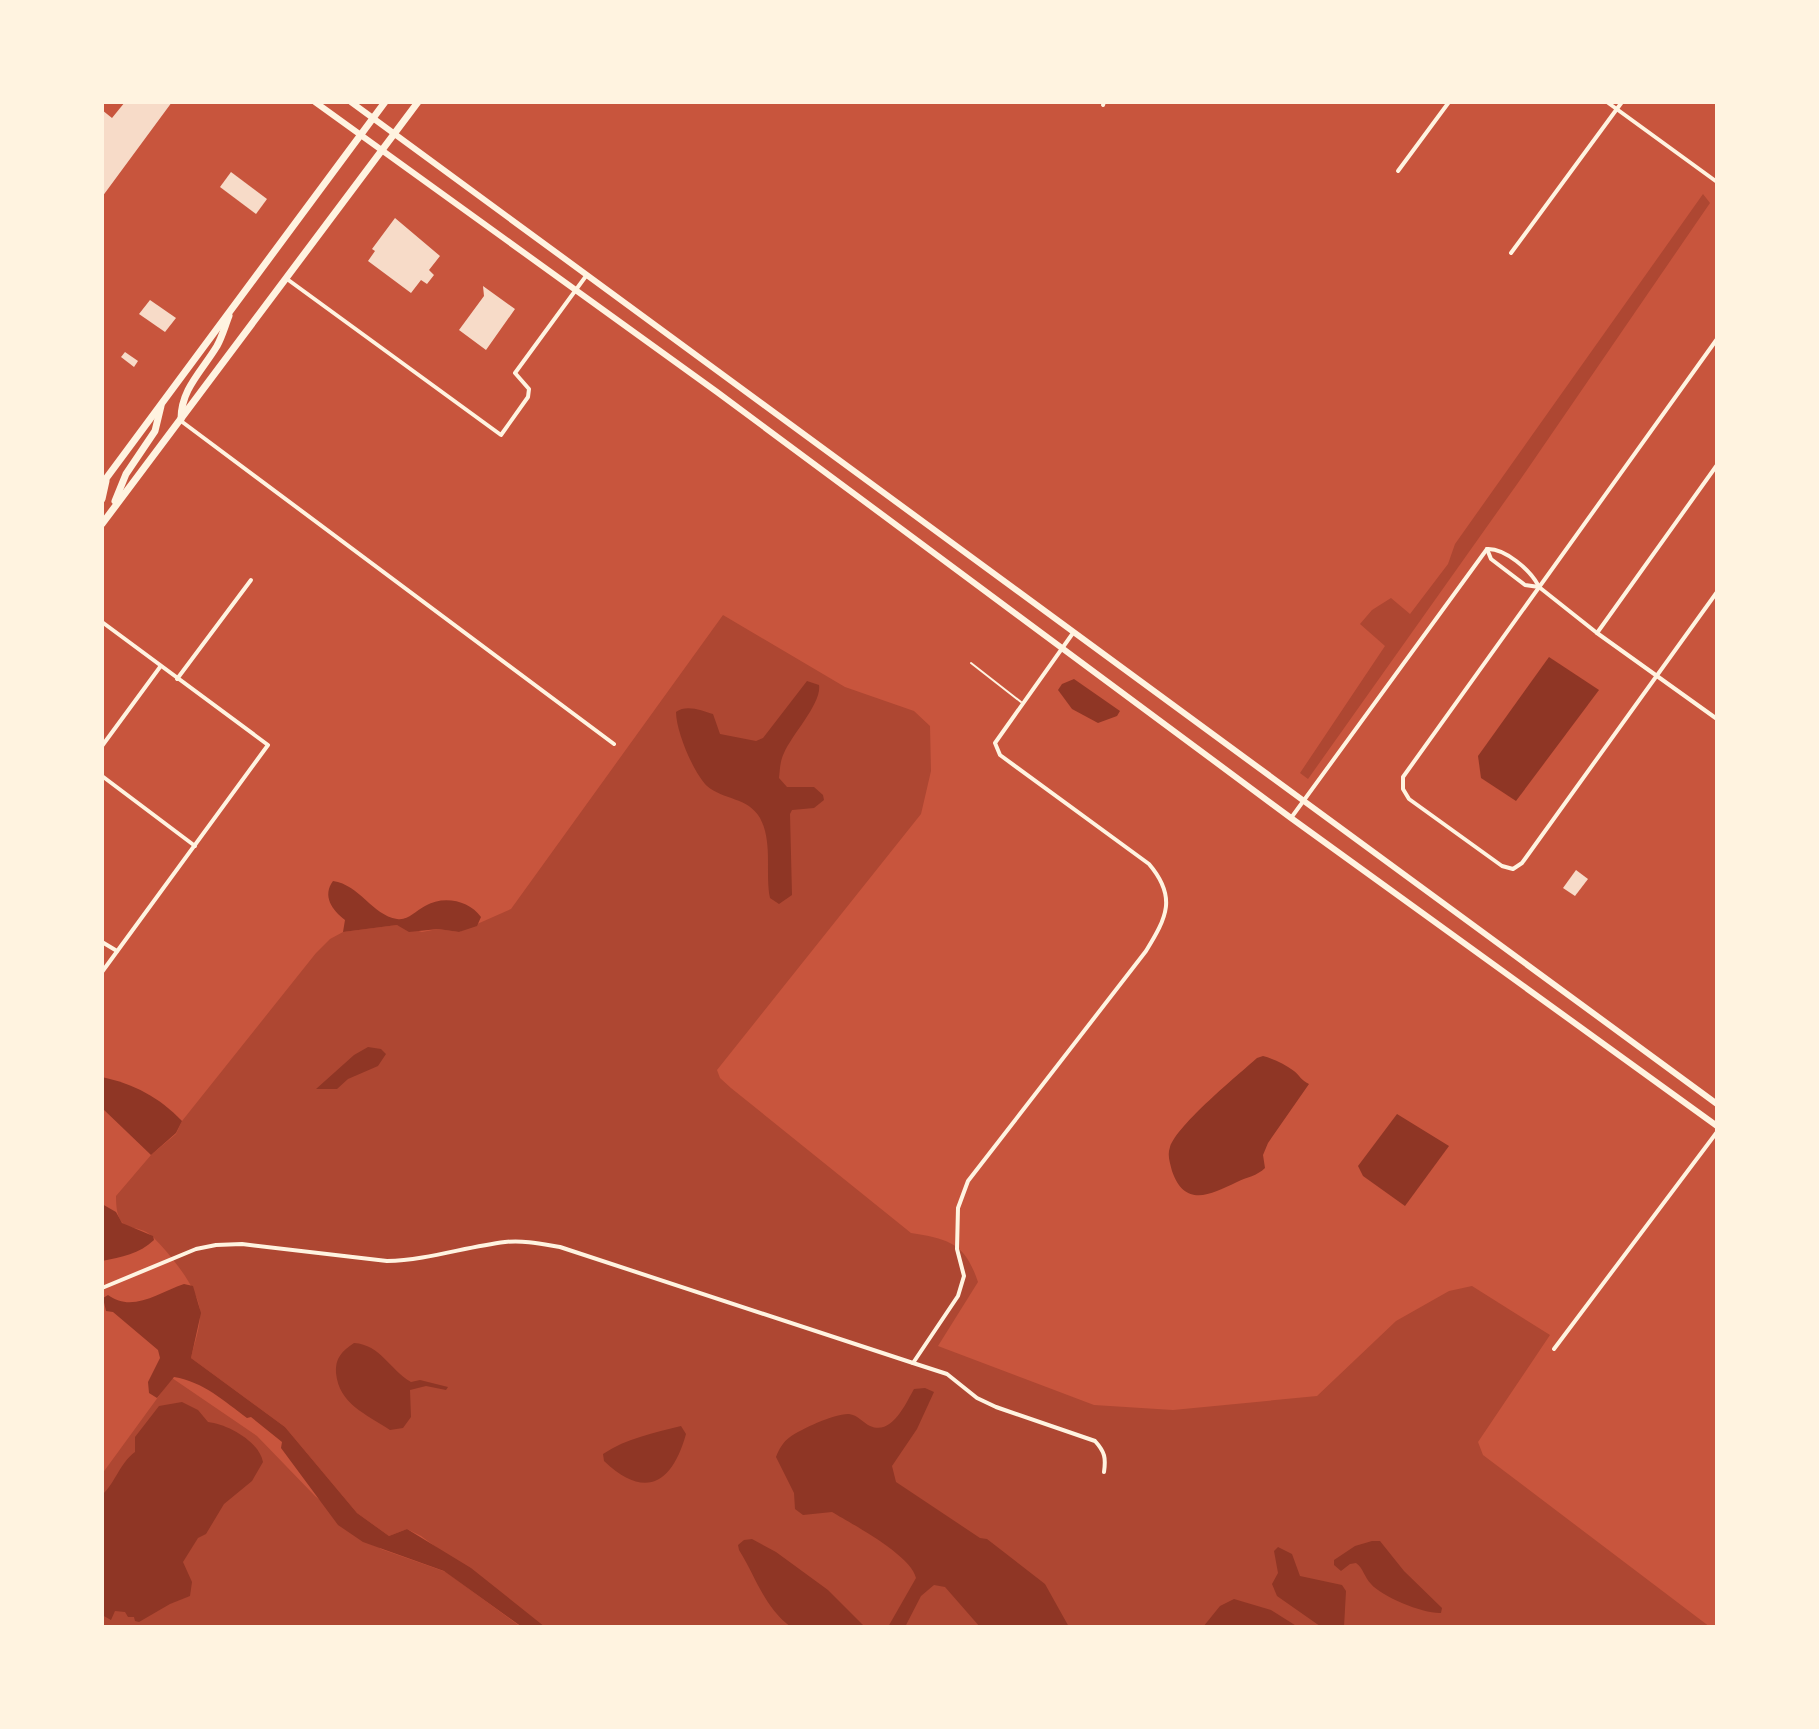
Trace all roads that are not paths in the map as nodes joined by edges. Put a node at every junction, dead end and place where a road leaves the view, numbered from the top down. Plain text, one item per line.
1 (315, 102) edge
2 (351, 102) edge
3 (385, 102) edge
4 (418, 102) edge
5 (1449, 102) edge
6 (1607, 102) edge
7 (1622, 102) edge
8 (1617, 109) junction
9 (373, 118) junction
10 (394, 133) junction
11 (361, 135) junction
12 (382, 150) junction
13 (1398, 171) dead end
14 (1716, 179) edge
15 (1511, 253) dead end
16 (587, 274) junction
17 (287, 279) junction
18 (575, 291) junction
19 (233, 307) junction
20 (1717, 339) edge
21 (161, 404) junction
22 (181, 421) junction
23 (1717, 465) edge
24 (104, 482) edge
25 (102, 499) edge
26 (112, 511) junction
27 (102, 524) edge
28 (1487, 549) junction
29 (251, 580) dead end
30 (1539, 587) junction
31 (1717, 592) edge
32 (102, 622) edge
33 (1073, 633) junction
34 (1597, 633) junction
35 (1063, 648) junction
36 (971, 663) dead end
37 (160, 667) junction
38 (1657, 676) junction
39 (177, 679) junction
40 (1022, 703) junction
41 (1717, 718) edge
42 (614, 744) dead end
43 (102, 746) edge
44 (102, 776) edge
45 (102, 789) edge
46 (102, 797) edge
47 (1302, 802) junction
48 (1291, 818) junction
49 (195, 846) junction
50 (102, 942) edge
51 (117, 951) junction
52 (102, 972) edge
53 (1717, 1104) edge
54 (1717, 1129) edge
55 (102, 1288) edge
56 (1554, 1349) dead end
57 (913, 1363) junction
58 (1104, 1472) dead end

1 - 11 main road
2 - 9 main road
3 - 9 main road
4 - 10 main road
5 - 13 street
6 - 8 street
7 - 8 street
8 - 14 street
8 - 15 street
9 - 10 main road
9 - 11 main road
10 - 12 main road
10 - 16 main road
11 - 12 main road
11 - 19 main road
12 - 17 main road
12 - 18 main road
16 - 18 street
16 - 33 main road
17 - 18 street
17 - 22 main road
18 - 35 main road
19 - 21 main road
19 - 22 main road
20 - 30 street
21 - 24 main road
21 - 26 main road
22 - 26 main road
22 - 42 street
23 - 34 street
24 - 25 main road
26 - 27 main road
28 - 30 street
28 - 30 street
28 - 47 street
29 - 39 street
30 - 34 street
30 - 38 street
31 - 38 street
32 - 37 street
33 - 35 street
33 - 47 main road
34 - 38 street
35 - 40 street
35 - 48 main road
36 - 40 lane
37 - 39 street
37 - 43 street
38 - 41 street
39 - 49 street
40 - 57 street
44 - 49 street
45 - 46 street
47 - 48 street
47 - 53 main road
48 - 54 main road
49 - 51 street
50 - 51 street
51 - 52 street
54 - 56 street
55 - 57 street
57 - 58 street

